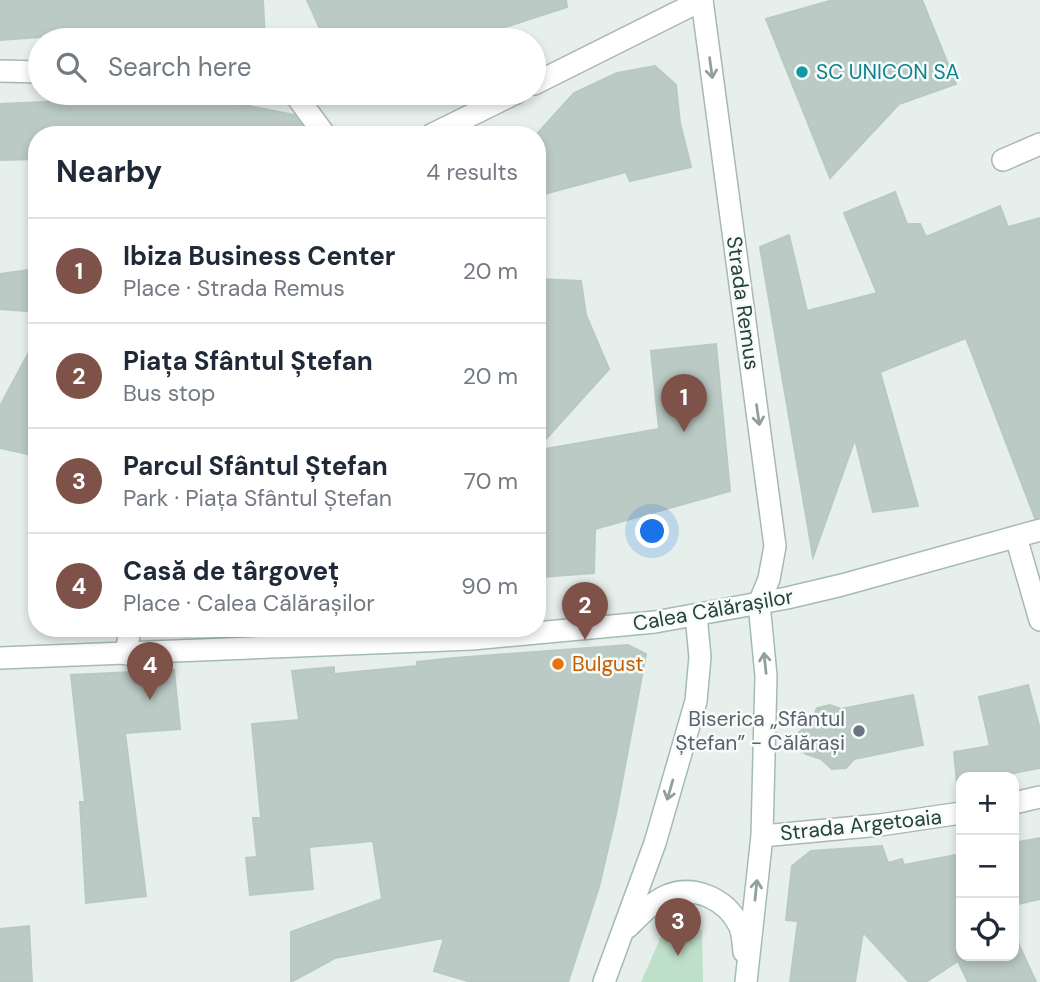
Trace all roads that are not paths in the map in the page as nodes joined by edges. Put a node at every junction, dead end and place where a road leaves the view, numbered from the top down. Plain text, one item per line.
1 (702, 0) edge
2 (0, 71) edge
3 (28, 72) edge
4 (546, 78) edge
5 (302, 105) edge
6 (492, 105) edge
7 (318, 126) edge
8 (449, 126) edge
9 (1040, 144) edge
10 (1003, 160) dead end
11 (1040, 530) edge
12 (1016, 537) junction
13 (759, 603) junction
14 (696, 615) junction
15 (1040, 620) edge
16 (546, 633) edge
17 (129, 637) edge
18 (495, 637) edge
19 (127, 654) junction
20 (0, 659) edge
21 (1040, 797) edge
22 (1019, 802) edge
23 (956, 814) edge
24 (762, 835) junction
25 (622, 933) junction
26 (747, 975) edge
27 (604, 982) edge

1 - 4 street
1 -> 13 street, Strada Remus
2 - 3 street
5 - 7 street
6 - 8 street
9 - 10 street
11 - 12 street, Calea Călărașilor
12 - 13 street, Calea Călărașilor
12 - 15 street
13 - 14 street, Calea Călărașilor
24 -> 13 street
14 - 16 street, Calea Călărașilor
14 -> 25 street
17 - 19 street
18 - 19 street, Calea Călărașilor
19 - 20 street, Calea Călărașilor
21 - 22 street
23 - 24 street, Strada Argetoaia
26 -> 24 street
25 - 26 street
25 - 27 street

